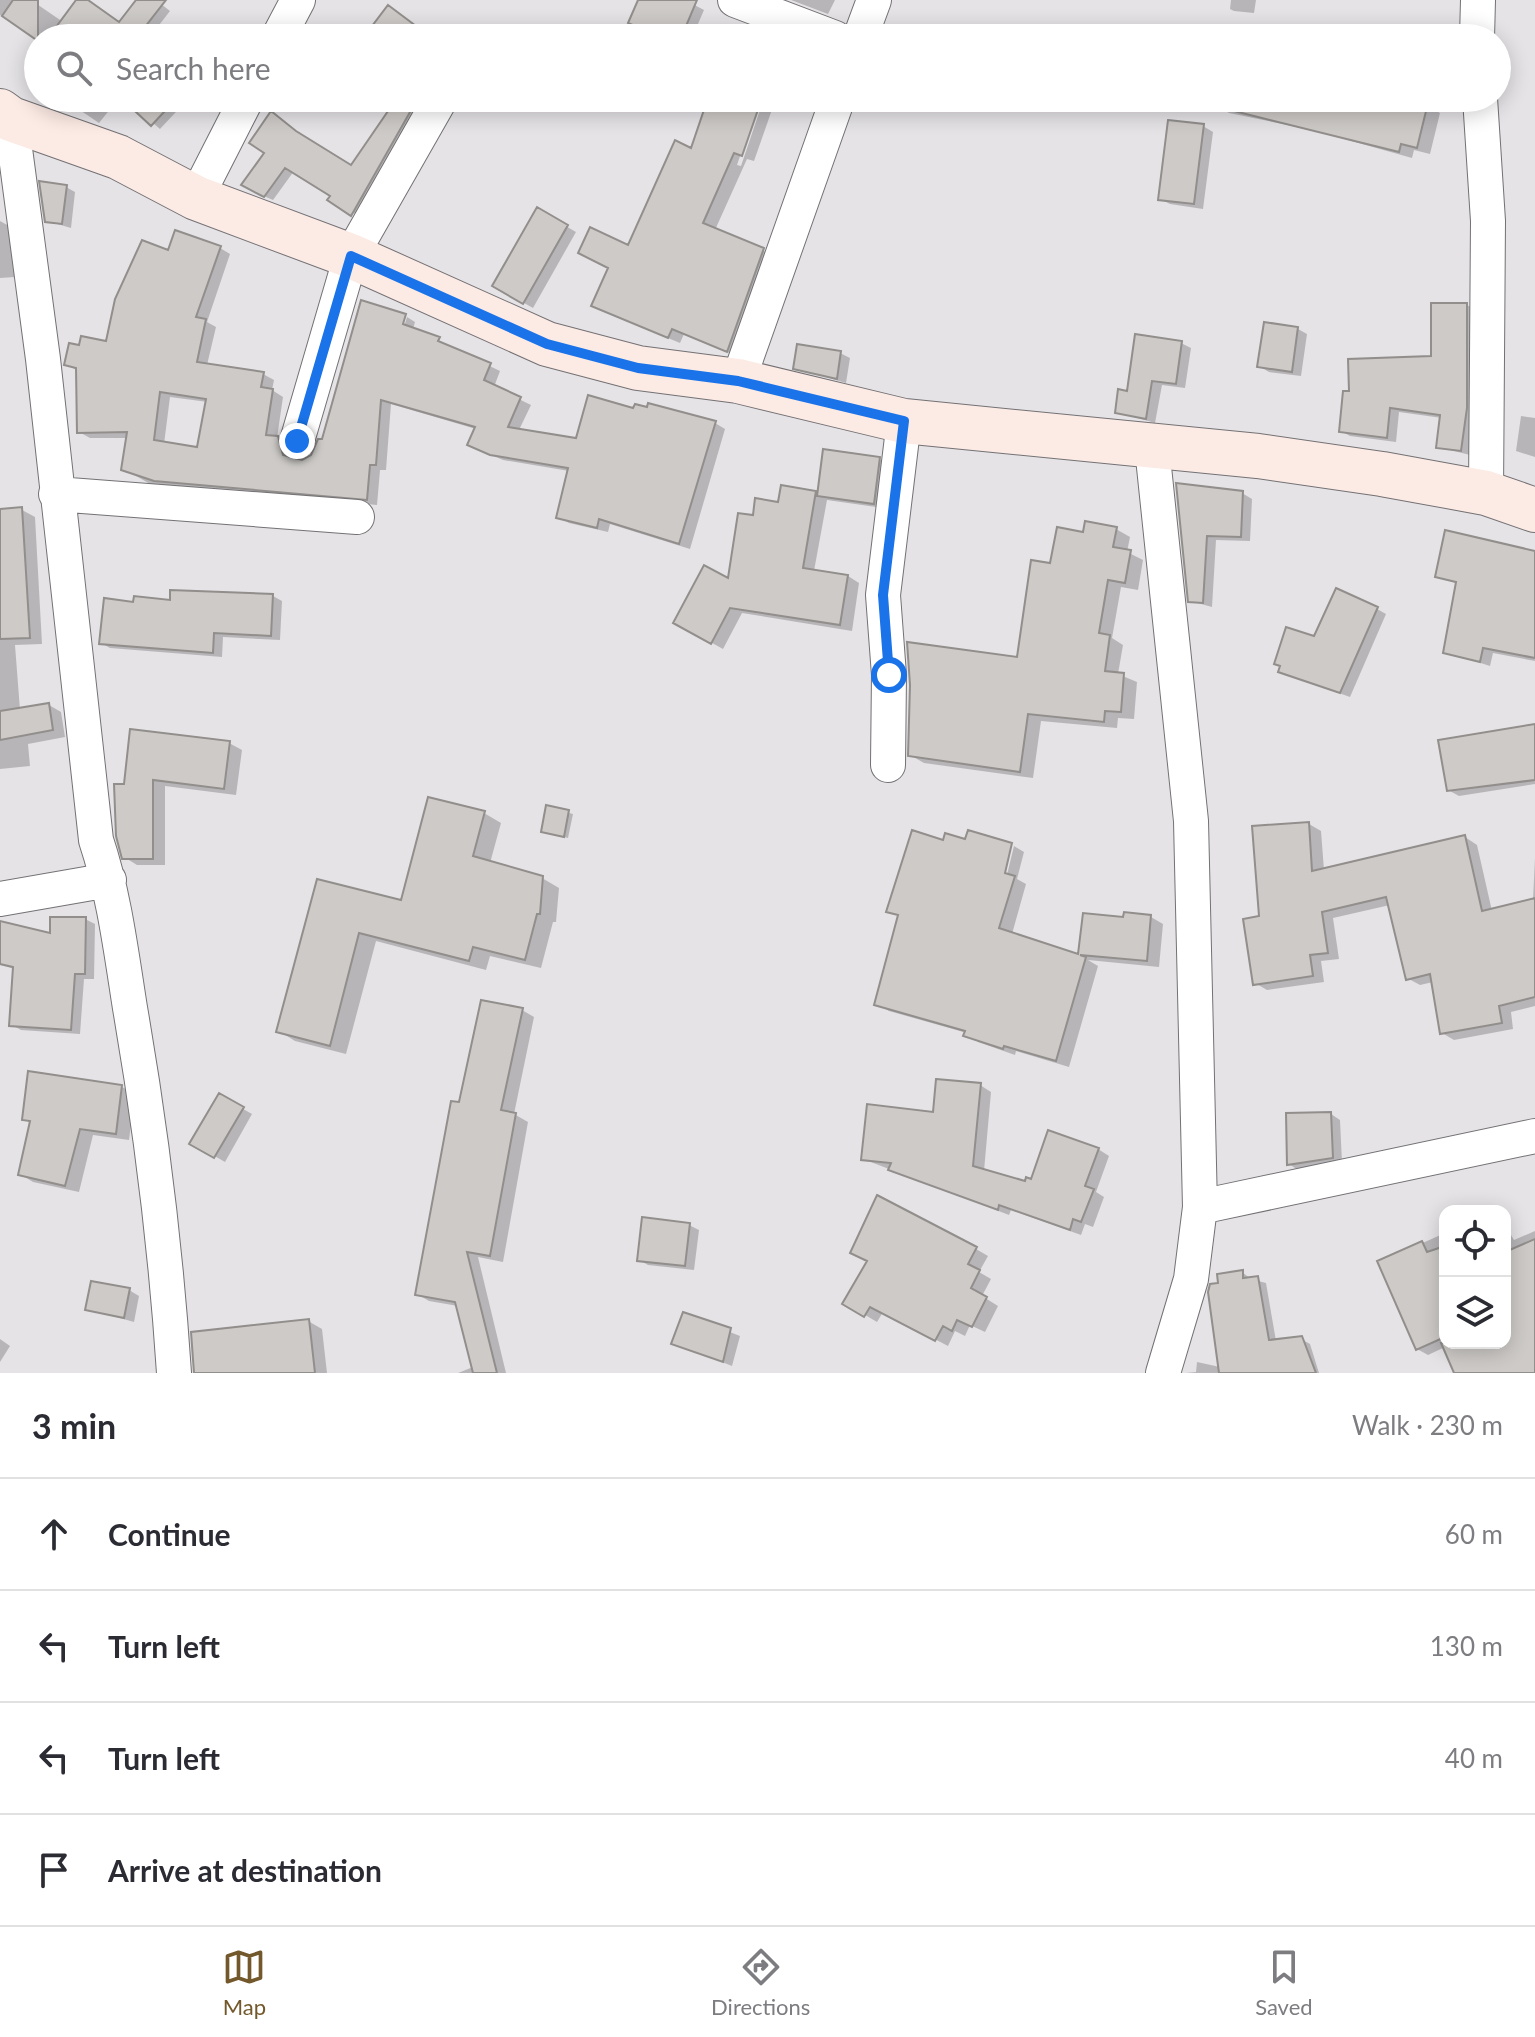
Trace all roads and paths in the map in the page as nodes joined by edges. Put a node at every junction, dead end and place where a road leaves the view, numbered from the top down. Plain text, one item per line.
1 (298, 0) edge
2 (735, 0) edge
3 (874, 0) edge
4 (1478, 0) edge
5 (285, 24) edge
6 (798, 24) edge
7 (865, 24) edge
8 (1477, 24) edge
9 (240, 112) edge
10 (433, 112) edge
11 (833, 112) edge
12 (1481, 112) edge
13 (5, 115) edge
14 (196, 198) junction
15 (351, 256) junction
16 (738, 381) junction
17 (904, 421) junction
18 (297, 441) dead end
19 (1152, 448) junction
20 (1486, 493) junction
21 (56, 494) junction
22 (1535, 510) edge
23 (357, 517) dead end
24 (888, 765) dead end
25 (109, 880) junction
26 (0, 899) edge
27 (1535, 1136) edge
28 (1200, 1207) junction
29 (174, 1373) edge
30 (1163, 1373) edge

1 - 5 street
2 - 6 street
3 - 7 street
4 - 8 street
9 - 14 street
10 - 15 street
11 - 16 street
12 - 20 street
13 - 14 street
13 - 21 street
14 - 15 street
15 - 16 street
15 - 18 street
16 - 17 street
17 - 19 street
17 - 24 street
19 - 20 street
19 - 28 street
20 - 22 street
21 - 23 street
21 - 25 street
25 - 26 street
25 - 29 street
27 - 28 street
28 - 30 street

